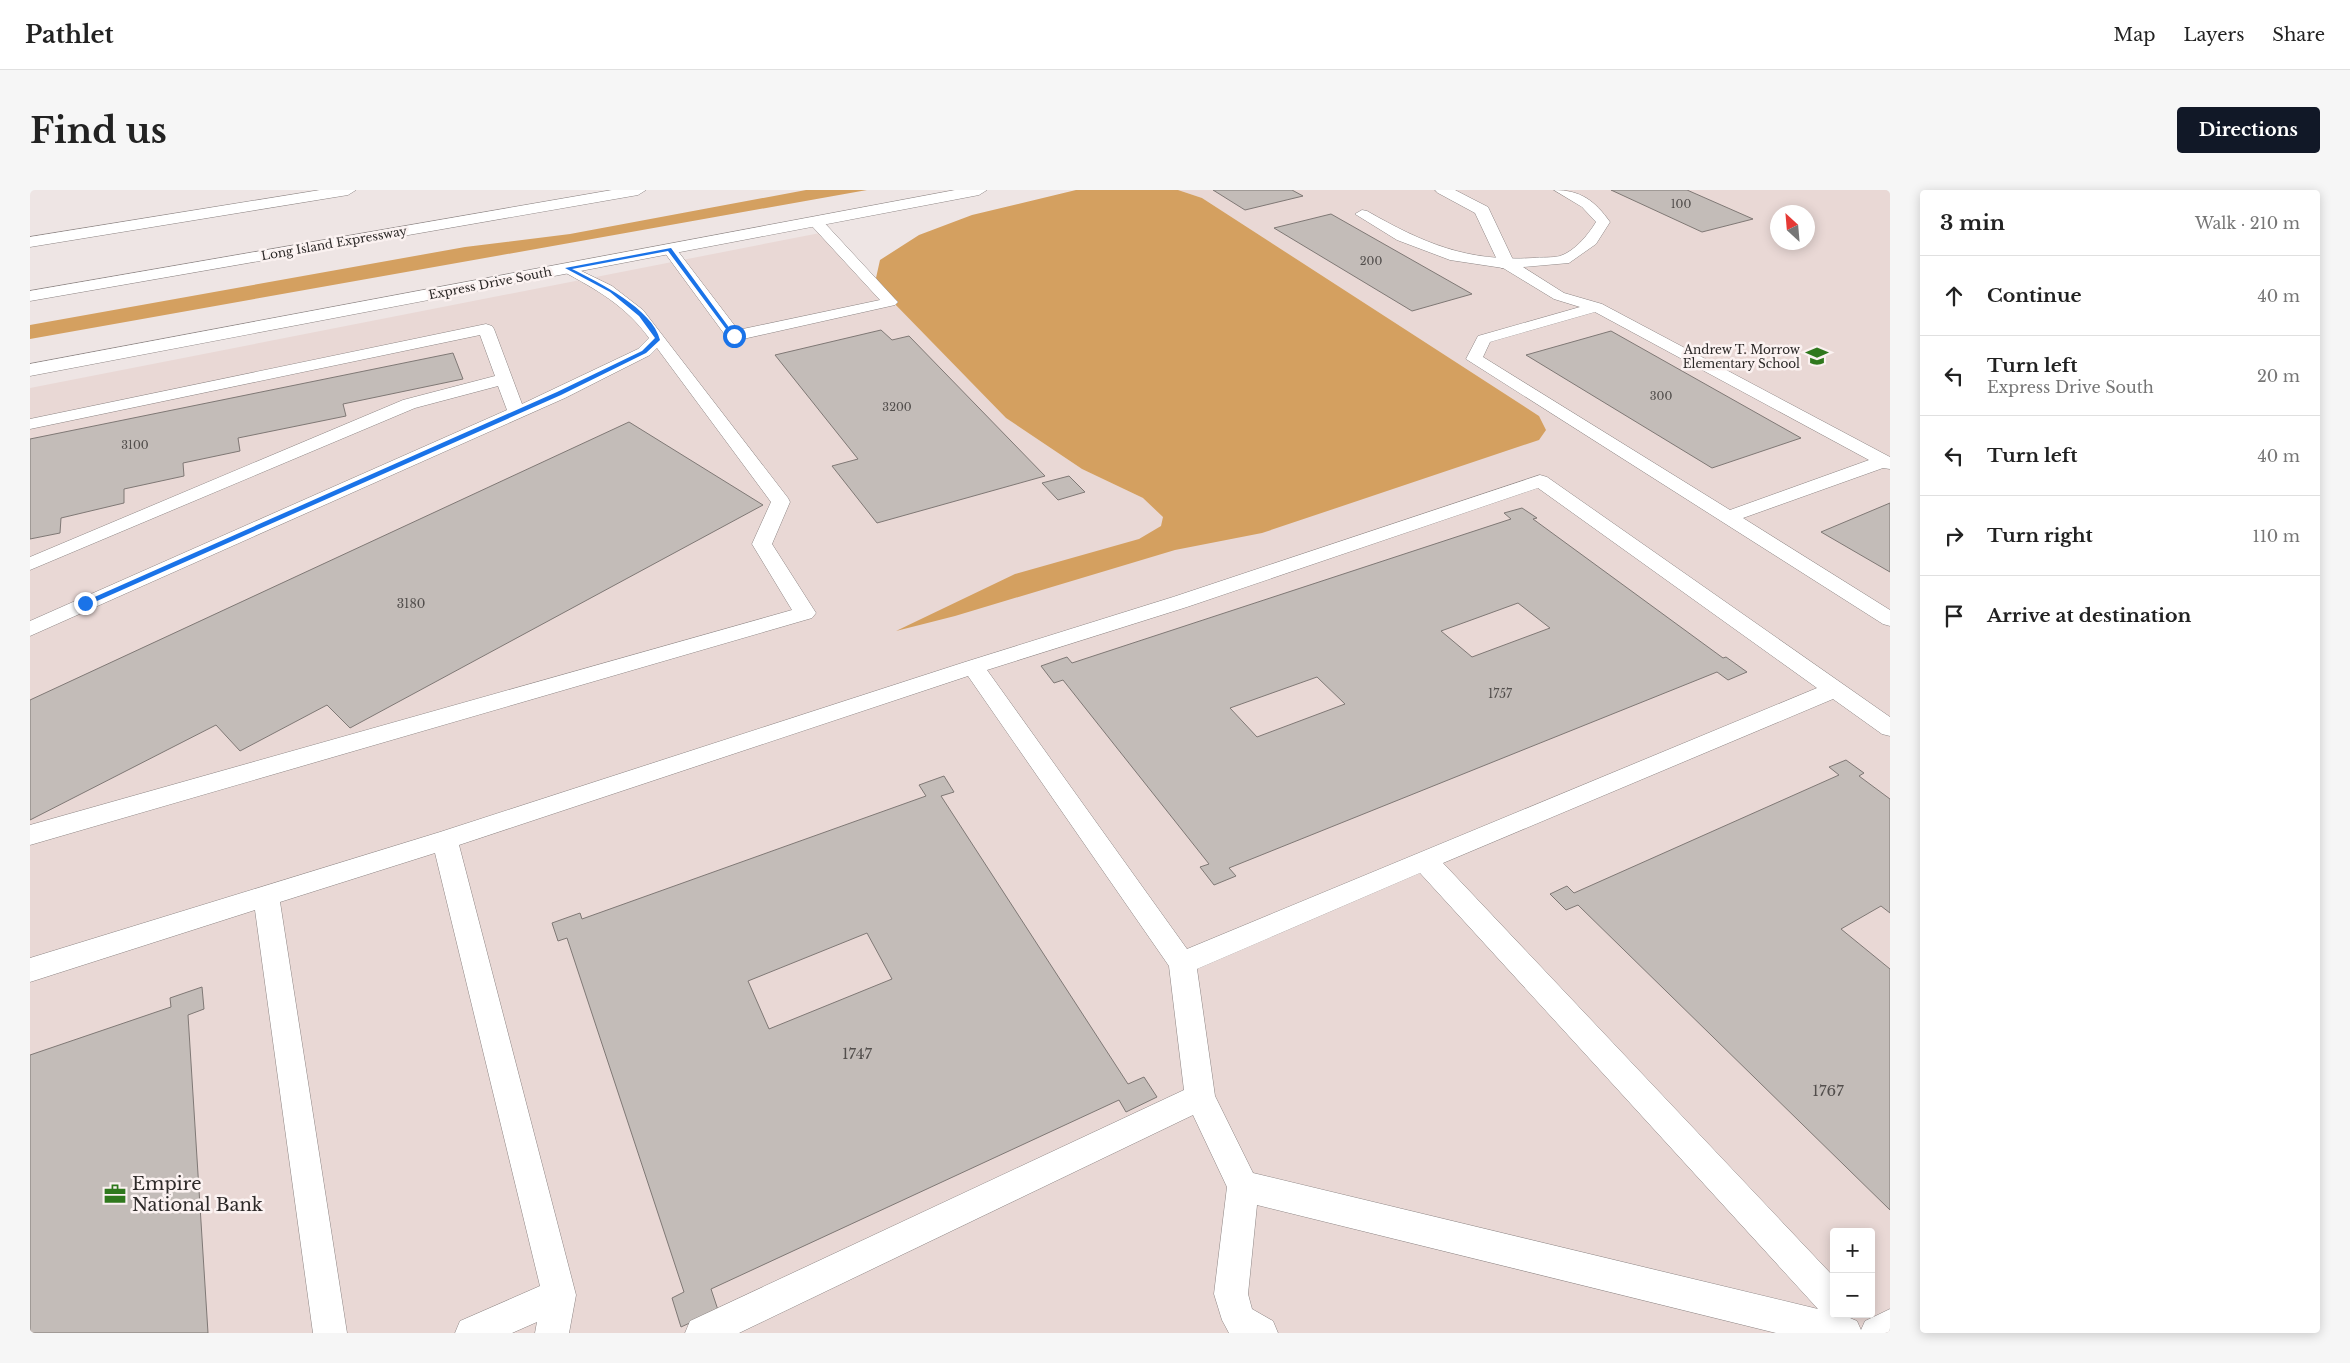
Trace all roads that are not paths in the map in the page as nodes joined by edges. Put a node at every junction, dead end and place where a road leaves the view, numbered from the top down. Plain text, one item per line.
1 (348, 190) edge
2 (638, 190) edge
3 (979, 190) edge
4 (1443, 190) edge
5 (1561, 190) edge
6 (1362, 214) dead end
7 (815, 221) junction
8 (30, 242) edge
9 (669, 249) junction
10 (1507, 264) junction
11 (567, 268) junction
12 (30, 296) edge
13 (1597, 307) junction
14 (658, 338) junction
15 (30, 370) edge
16 (504, 379) junction
17 (517, 412) junction
18 (30, 424) edge
19 (1887, 462) edge
20 (1728, 517) junction
21 (30, 564) edge
22 (1890, 619) edge
23 (30, 629) edge
24 (973, 667) junction
25 (1835, 690) junction
26 (1890, 728) edge
27 (30, 835) edge
28 (445, 840) junction
29 (1424, 860) junction
30 (266, 895) junction
31 (1182, 963) junction
32 (30, 970) edge
33 (1200, 1097) junction
34 (1244, 1186) junction
35 (559, 1295) junction
36 (1830, 1298) edge
37 (1849, 1318) edge
38 (1890, 1326) edge
39 (330, 1333) edge
40 (472, 1333) edge
41 (552, 1333) edge
42 (702, 1333) edge
43 (1261, 1333) edge
44 (1845, 1333) edge
45 (1862, 1333) edge
46 (1877, 1333) edge

1 - 8 main road
2 - 12 main road, Long Island Expressway
3 - 7 main road, Express Drive South
4 - 10 main road
5 - 10 lane
6 - 10 lane
7 - 9 main road, Express Drive South
7 - 9 lane
9 - 11 main road, Express Drive South
10 - 13 lane
11 - 14 lane
11 - 15 main road, Express Drive South
13 - 19 lane
13 - 20 lane
14 - 17 lane
14 - 27 lane
16 - 17 lane
16 - 18 lane
16 - 21 lane
17 - 23 lane
19 - 20 lane
20 - 22 lane
24 - 25 lane
24 - 28 lane
24 - 31 lane
25 - 26 lane
25 - 29 lane
28 - 30 lane
28 - 35 lane
29 - 31 lane
29 - 36 lane
30 - 32 lane
30 - 39 lane
31 - 33 lane
33 - 34 lane
33 - 42 lane
34 - 43 lane
34 - 44 lane
35 - 40 lane
35 - 41 lane
37 - 45 lane
38 - 46 lane

